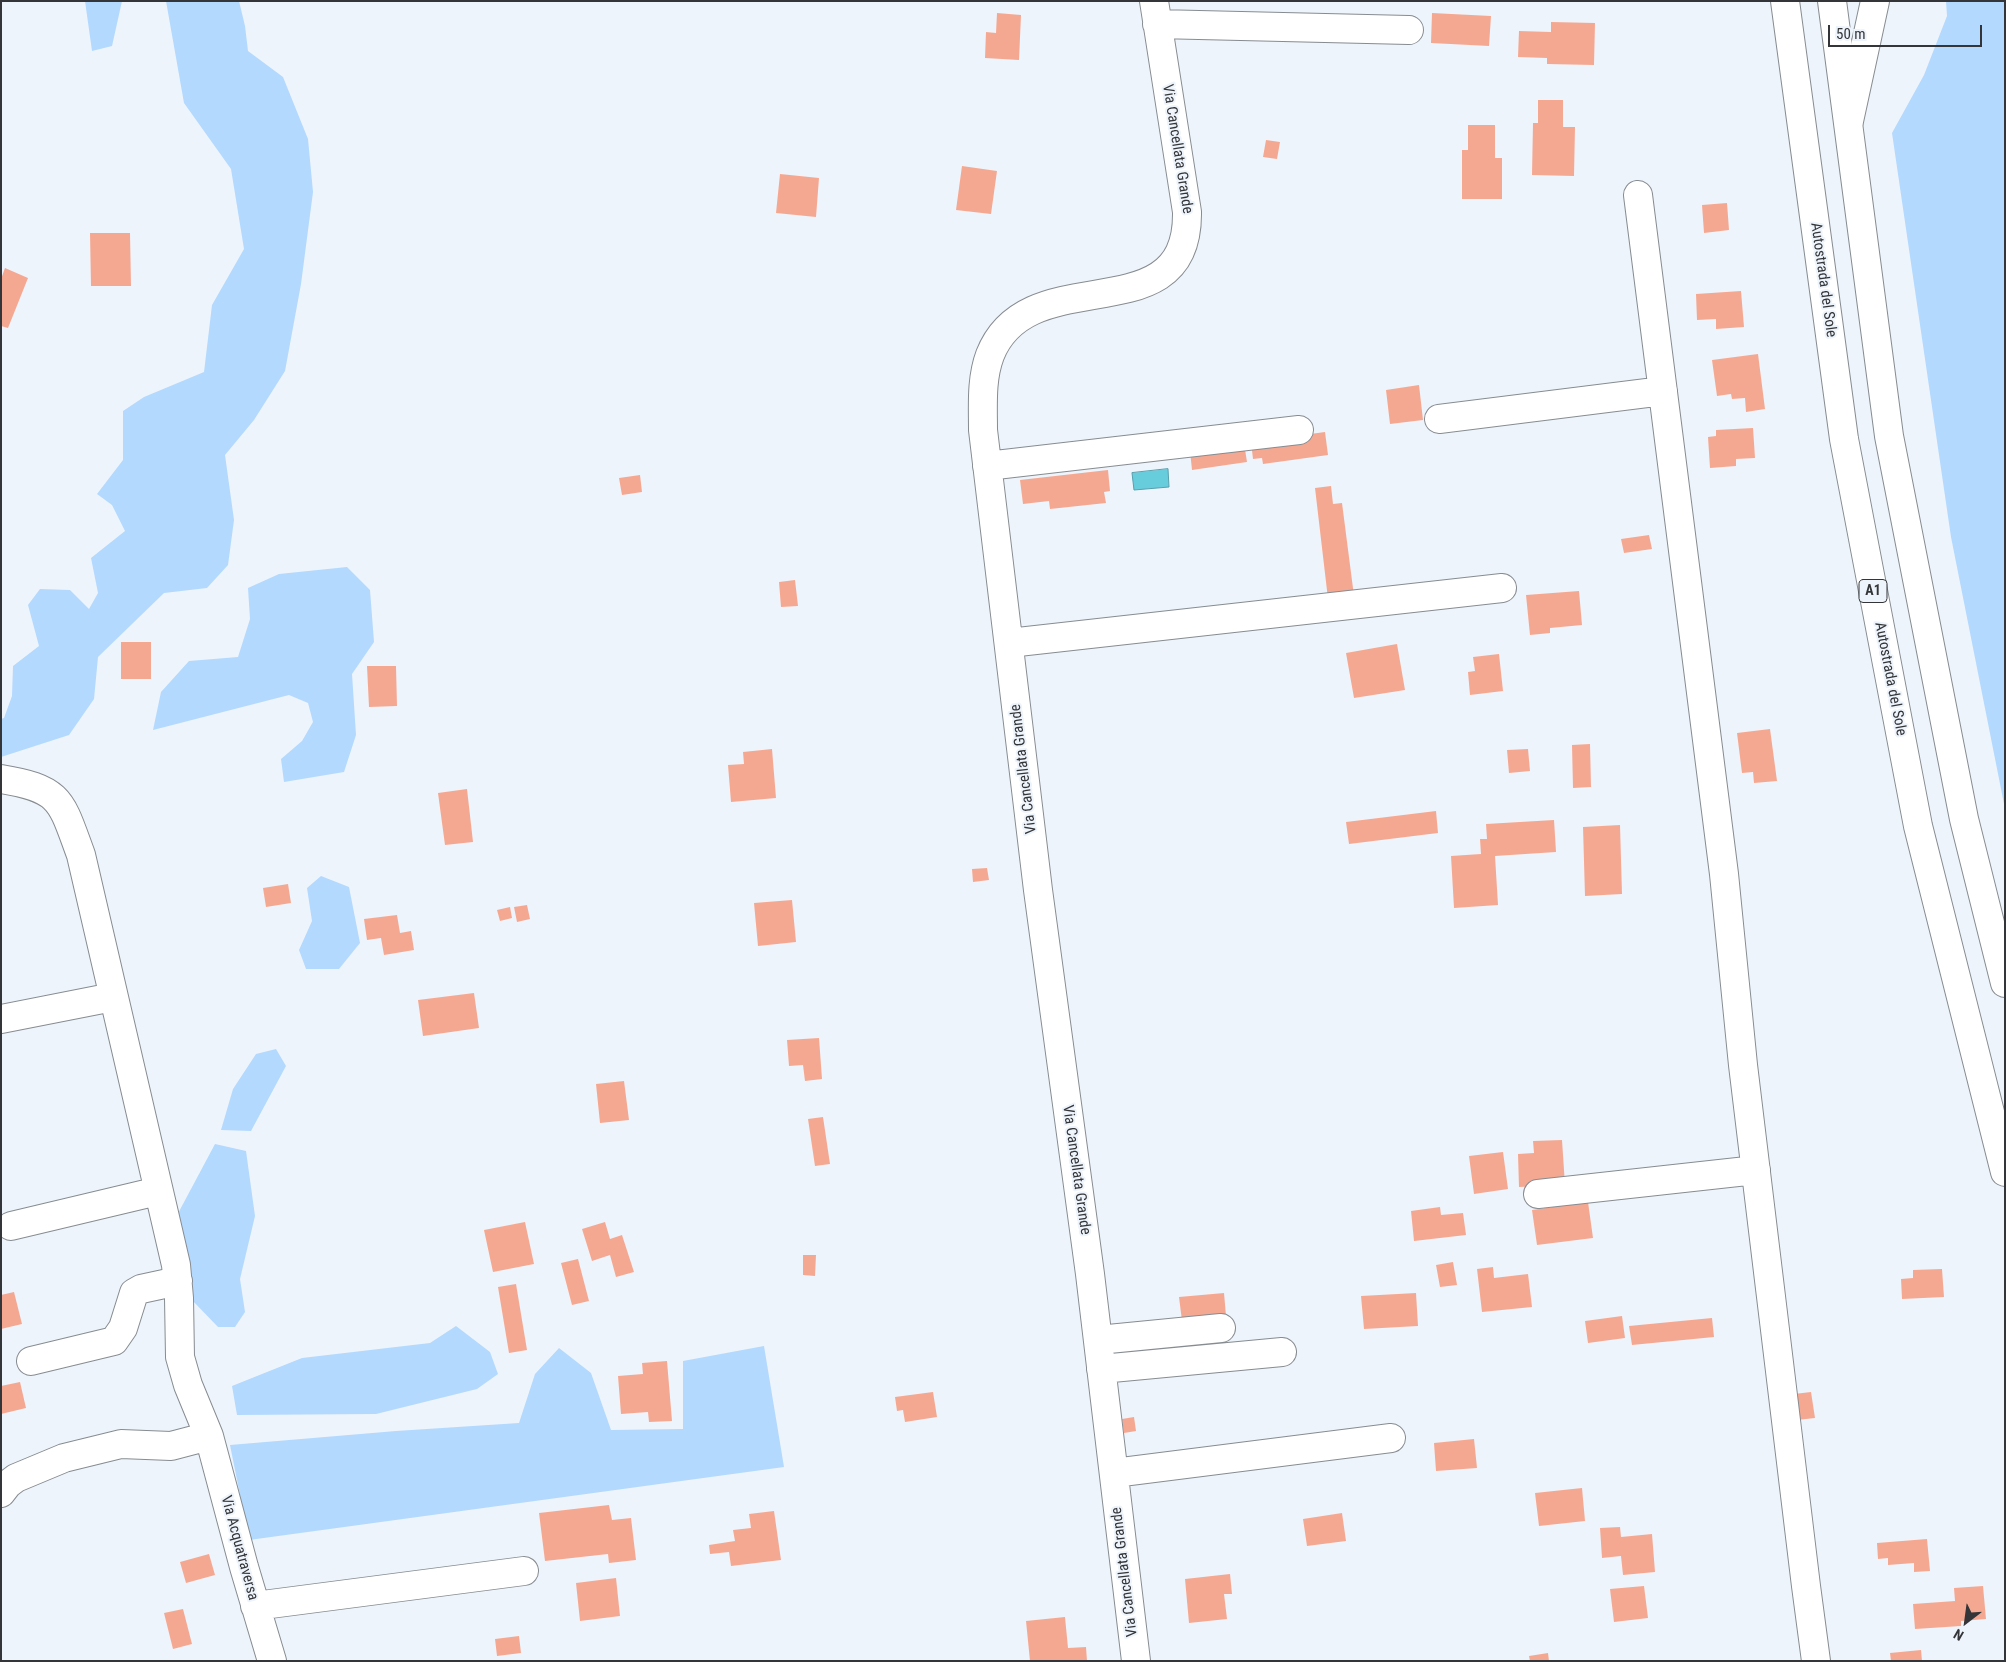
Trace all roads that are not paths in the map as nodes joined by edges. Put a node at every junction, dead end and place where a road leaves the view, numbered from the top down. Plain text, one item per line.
1 (1785, 1) edge
2 (1832, 1) edge
3 (1875, 1) edge
4 (1156, 13) edge
5 (1409, 30) dead end
6 (1848, 125) junction
7 (1638, 195) dead end
8 (1662, 391) junction
9 (1439, 419) dead end
10 (1299, 430) dead end
11 (987, 466) junction
12 (1502, 588) dead end
13 (1008, 643) junction
14 (1, 779) edge
15 (2005, 983) edge
16 (113, 997) junction
17 (1, 1019) edge
18 (1756, 1170) junction
19 (2005, 1172) edge
20 (158, 1191) junction
21 (1538, 1194) dead end
22 (11, 1226) dead end
23 (178, 1281) junction
24 (1221, 1328) dead end
25 (1098, 1340) junction
26 (1282, 1352) dead end
27 (32, 1360) dead end
28 (1101, 1369) junction
29 (209, 1436) junction
30 (1391, 1438) dead end
31 (1114, 1473) junction
32 (1, 1493) edge
33 (524, 1571) dead end
34 (255, 1606) junction
35 (272, 1661) edge
36 (1136, 1661) edge
37 (1816, 1661) edge

1 - 19 main road, Autostrada del Sole / A1
2 - 6 main road
3 - 6 main road
4 - 5 main road
4 - 11 main road, Via Cancellata Grande
6 - 15 main road
7 - 8 main road
8 - 9 main road
8 - 18 main road
10 - 11 main road
11 - 13 main road, Via Cancellata Grande
12 - 13 main road
13 - 25 main road, Via Cancellata Grande
14 - 16 main road, Via Acquatraversa
16 - 17 main road
16 - 20 main road, Via Acquatraversa
18 - 21 main road
18 - 37 main road
20 - 22 main road
20 - 23 main road, Via Acquatraversa
23 - 27 main road
23 - 29 main road, Via Acquatraversa
24 - 25 main road
25 - 28 main road, Via Cancellata Grande
26 - 28 main road
28 - 31 main road, Via Cancellata Grande
29 - 32 main road
29 - 34 main road, Via Acquatraversa
30 - 31 main road
31 - 36 main road, Via Cancellata Grande
33 - 34 main road
34 - 35 main road, Via Acquatraversa

